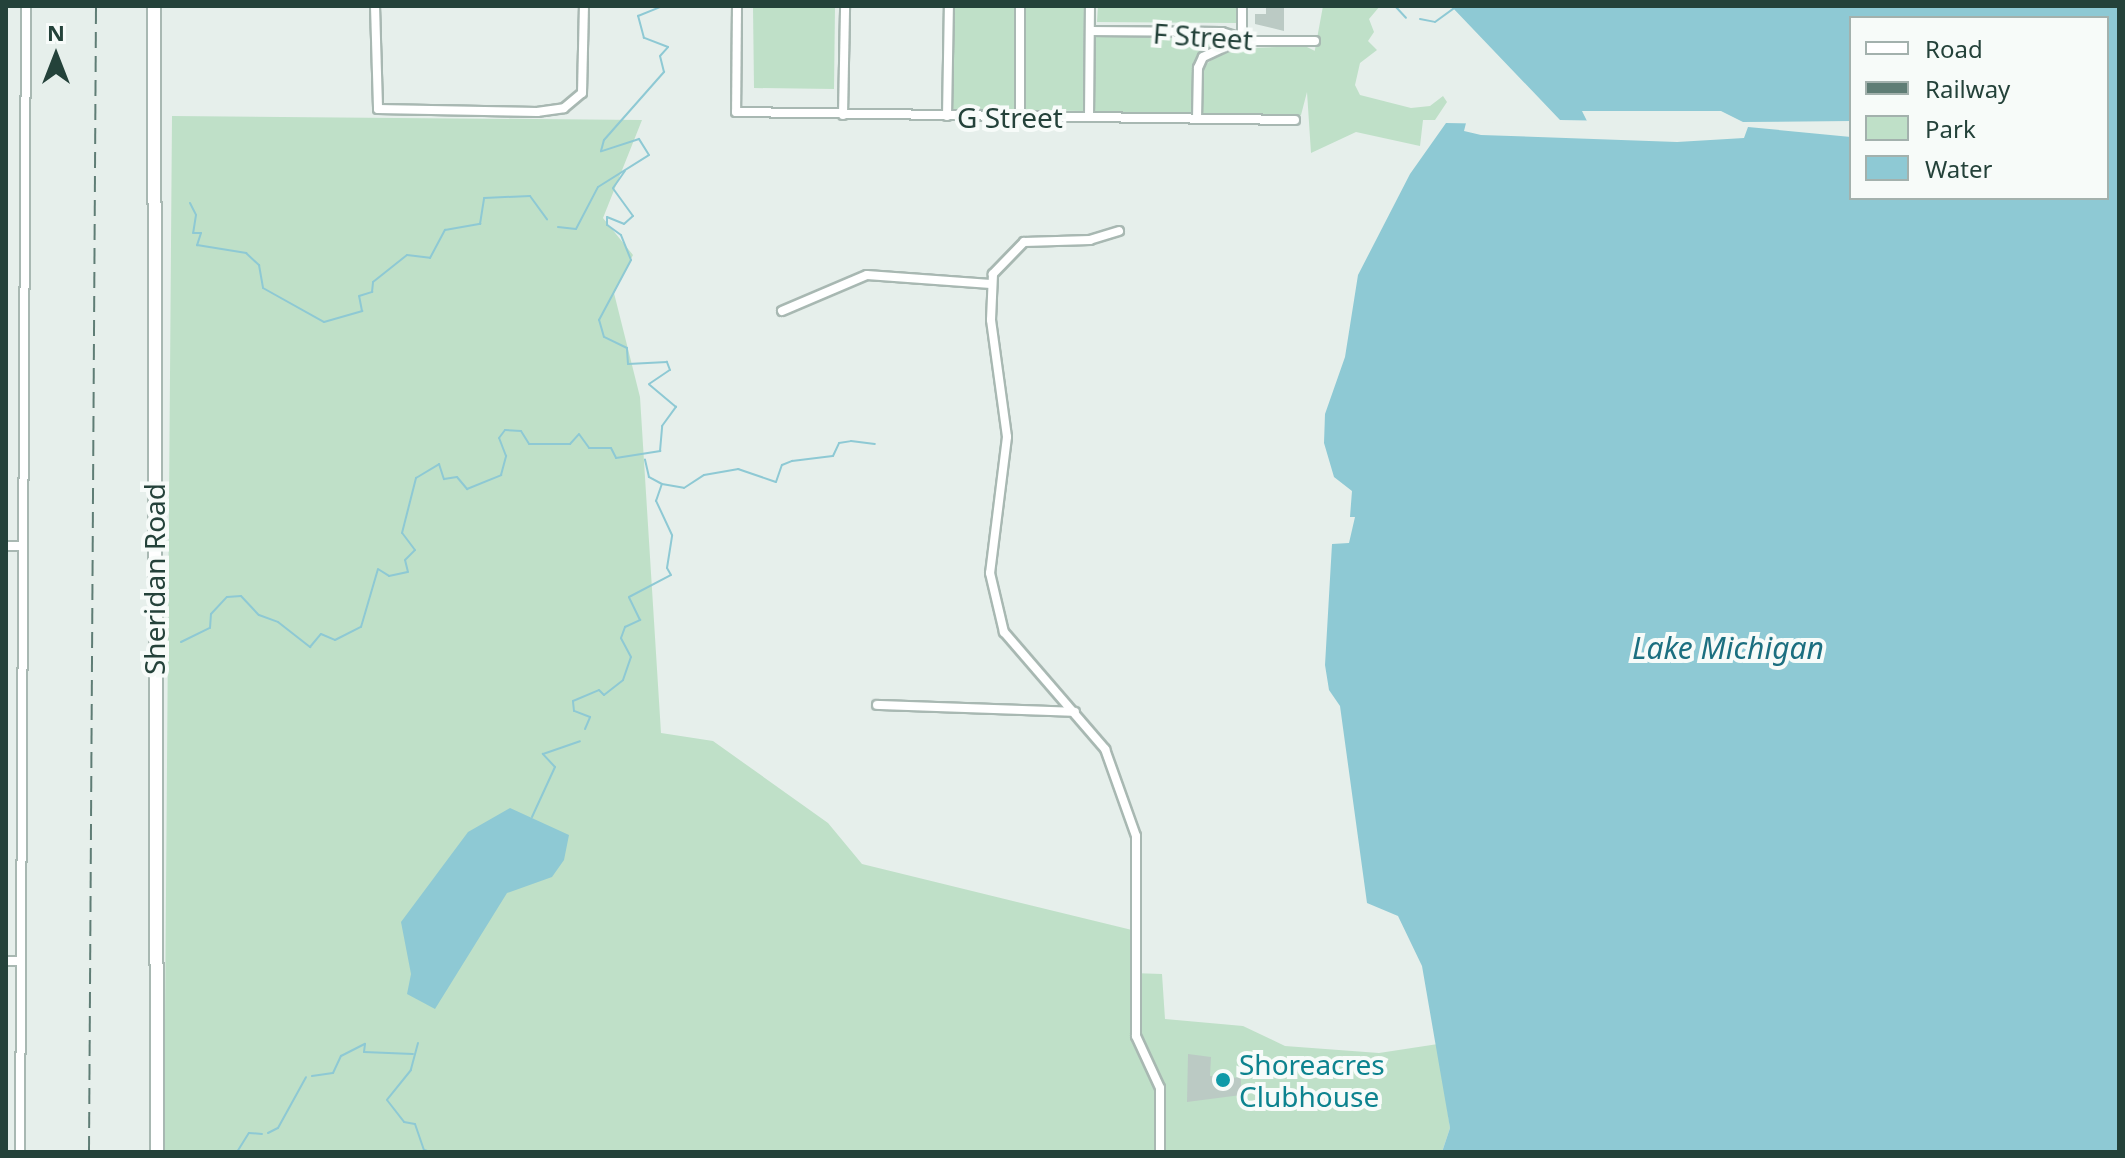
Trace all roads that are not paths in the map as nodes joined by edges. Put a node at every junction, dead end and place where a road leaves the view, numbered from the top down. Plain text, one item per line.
1 (26, 6) edge
2 (154, 6) edge
3 (375, 6) edge
4 (584, 6) edge
5 (737, 6) edge
6 (845, 6) edge
7 (949, 6) edge
8 (1020, 6) edge
9 (1090, 6) edge
10 (1242, 6) edge
11 (1090, 31) junction
12 (1242, 39) junction
13 (1315, 41) dead end
14 (843, 115) junction
15 (947, 116) junction
16 (1020, 117) junction
17 (1089, 117) junction
18 (1197, 119) junction
19 (1295, 120) dead end
20 (1119, 231) dead end
21 (991, 284) junction
22 (782, 311) dead end
23 (6, 546) edge
24 (23, 546) junction
25 (877, 705) dead end
26 (1076, 712) junction
27 (6, 961) edge
28 (21, 961) junction
29 (20, 1152) edge
30 (157, 1152) edge
31 (1160, 1152) edge

1 - 24 street
2 - 30 main road, Sheridan Road
3 - 4 street
5 - 14 street, G Street
6 - 14 street
7 - 15 street
8 - 16 street
9 - 11 street
10 - 12 street
11 - 12 street, F Street
11 - 17 street
12 - 13 street, F Street
12 - 18 street
14 - 15 street, G Street
15 - 16 street, G Street
16 - 17 street, G Street
17 - 18 street, G Street
18 - 19 street, G Street
20 - 21 street
21 - 22 street
21 - 26 street
23 - 24 street
24 - 28 street
25 - 26 street
26 - 31 street
27 - 28 street
28 - 29 street

